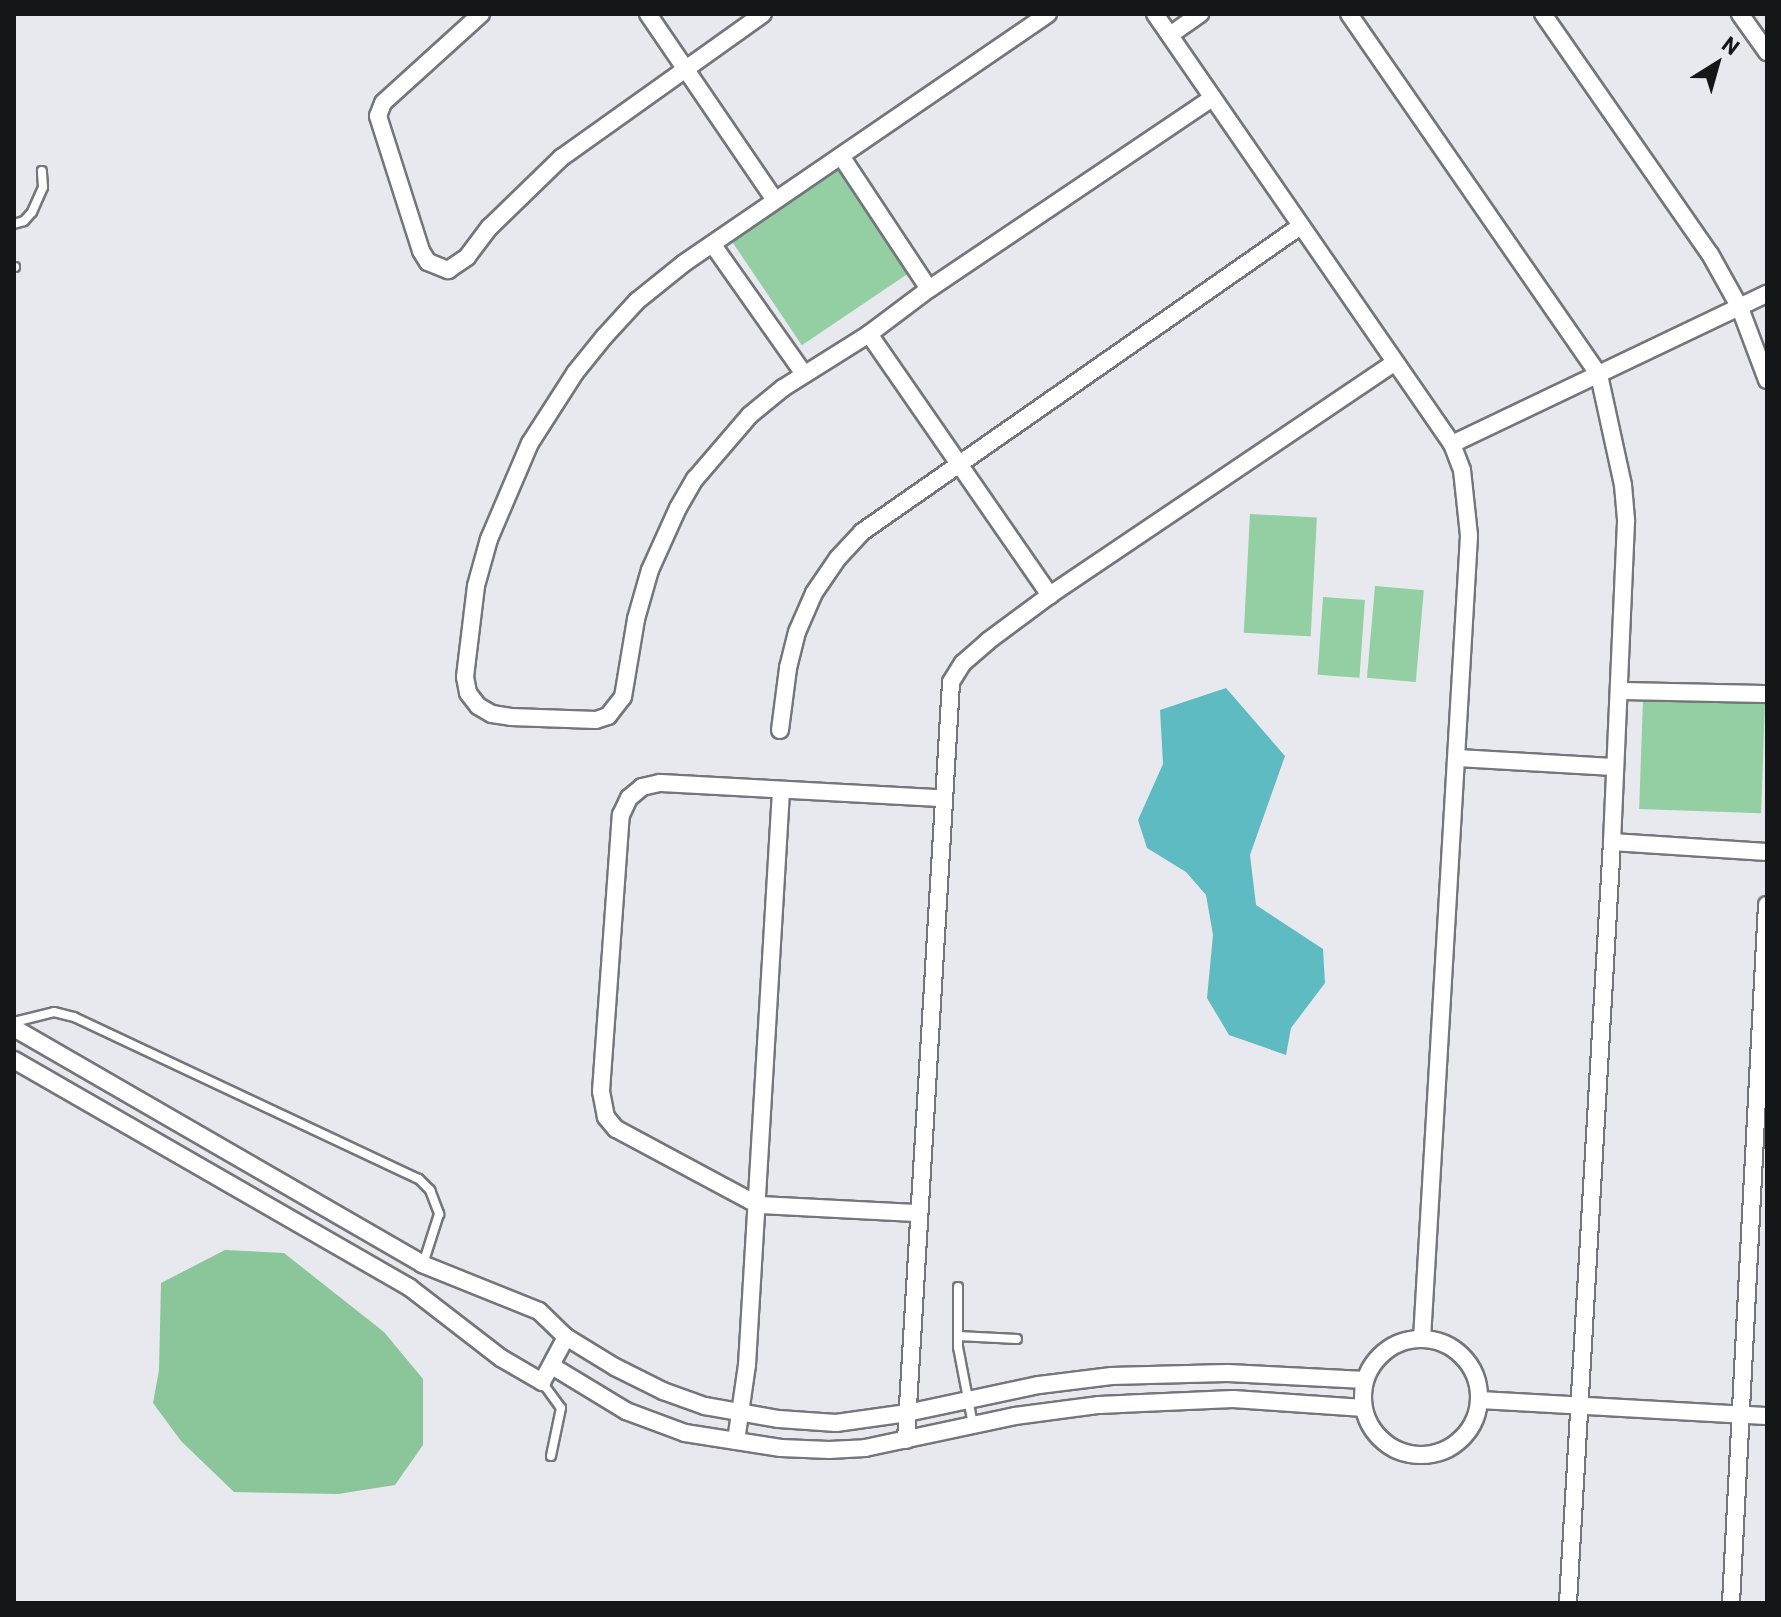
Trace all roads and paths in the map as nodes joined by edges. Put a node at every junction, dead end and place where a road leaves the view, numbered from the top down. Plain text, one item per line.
1 (481, 14) edge
2 (648, 14) edge
3 (763, 14) edge
4 (1048, 14) edge
5 (1155, 14) edge
6 (1200, 14) edge
7 (1349, 14) edge
8 (1543, 14) edge
9 (1740, 14) edge
10 (1170, 35) junction
11 (1767, 52) edge
12 (686, 67) junction
13 (1212, 98) junction
14 (841, 156) junction
15 (42, 171) dead end
16 (774, 199) junction
17 (14, 224) edge
18 (1299, 227) junction
19 (713, 245) junction
20 (929, 289) junction
21 (1767, 294) edge
22 (1740, 308) junction
23 (869, 334) junction
24 (1394, 363) junction
25 (804, 374) junction
26 (1599, 375) junction
27 (1767, 380) edge
28 (1452, 444) junction
29 (958, 466) junction
30 (1050, 595) junction
31 (1620, 691) junction
32 (1767, 694) edge
33 (780, 730) dead end
34 (1457, 758) junction
35 (1614, 767) junction
36 (781, 791) junction
37 (941, 798) junction
38 (1612, 842) junction
39 (1767, 852) edge
40 (1767, 905) edge
41 (14, 1022) edge
42 (14, 1028) edge
43 (14, 1060) edge
44 (758, 1205) junction
45 (917, 1213) junction
46 (422, 1264) junction
47 (409, 1287) junction
48 (958, 1287) dead end
49 (958, 1336) junction
50 (566, 1337) junction
51 (1017, 1339) dead end
52 (1422, 1339) junction
53 (552, 1366) junction
54 (1365, 1380) junction
55 (542, 1382) junction
56 (967, 1400) junction
57 (1479, 1400) junction
58 (1579, 1406) junction
59 (1364, 1408) junction
60 (741, 1412) junction
61 (907, 1413) junction
62 (1741, 1415) junction
63 (1767, 1416) edge
64 (973, 1425) junction
65 (906, 1440) junction
66 (736, 1441) junction
67 (551, 1456) dead end
68 (1568, 1603) edge
69 (1731, 1603) edge

1 - 12 street
2 - 12 street
3 - 12 street
4 - 14 street
5 - 10 street
6 - 10 street
7 - 26 street
8 - 22 street
9 - 11 street
10 - 13 street
12 - 16 street
13 - 18 street
13 - 20 street
14 - 16 street
14 - 20 street
15 - 17 lane
16 - 19 street
18 - 24 street
18 - 29 street
19 - 25 street
19 - 25 street
20 - 23 street
21 - 22 street
22 - 26 street
22 - 27 street
23 - 25 street
23 - 29 street
24 - 28 street
24 - 30 street
26 - 28 street
26 - 31 street
28 - 34 street
29 - 30 street
29 - 33 street
30 - 37 street
31 - 32 street
31 - 35 street
34 - 35 street
34 - 52 street
35 - 38 street
36 - 37 street
36 - 44 street
36 - 44 street
37 - 45 street
38 - 39 street
38 - 58 street
40 - 62 street
41 - 46 lane
42 - 46 street
43 - 47 street
44 - 45 street
44 - 60 street
45 - 61 street
46 - 47 street
46 - 50 street
47 - 55 street
48 - 49 lane
49 - 51 lane
49 - 56 lane
50 - 53 street
50 - 60 street
52 - 54 street
52 - 57 street
53 - 55 street
53 - 66 street
54 - 56 street
54 - 59 street
55 - 67 lane
56 - 61 street
56 - 64 lane
57 - 58 street
57 - 59 street
58 - 62 street
58 - 68 street
59 - 64 street
60 - 61 street
60 - 66 street
61 - 65 street
62 - 63 street
62 - 69 street
64 - 65 street
65 - 66 street

